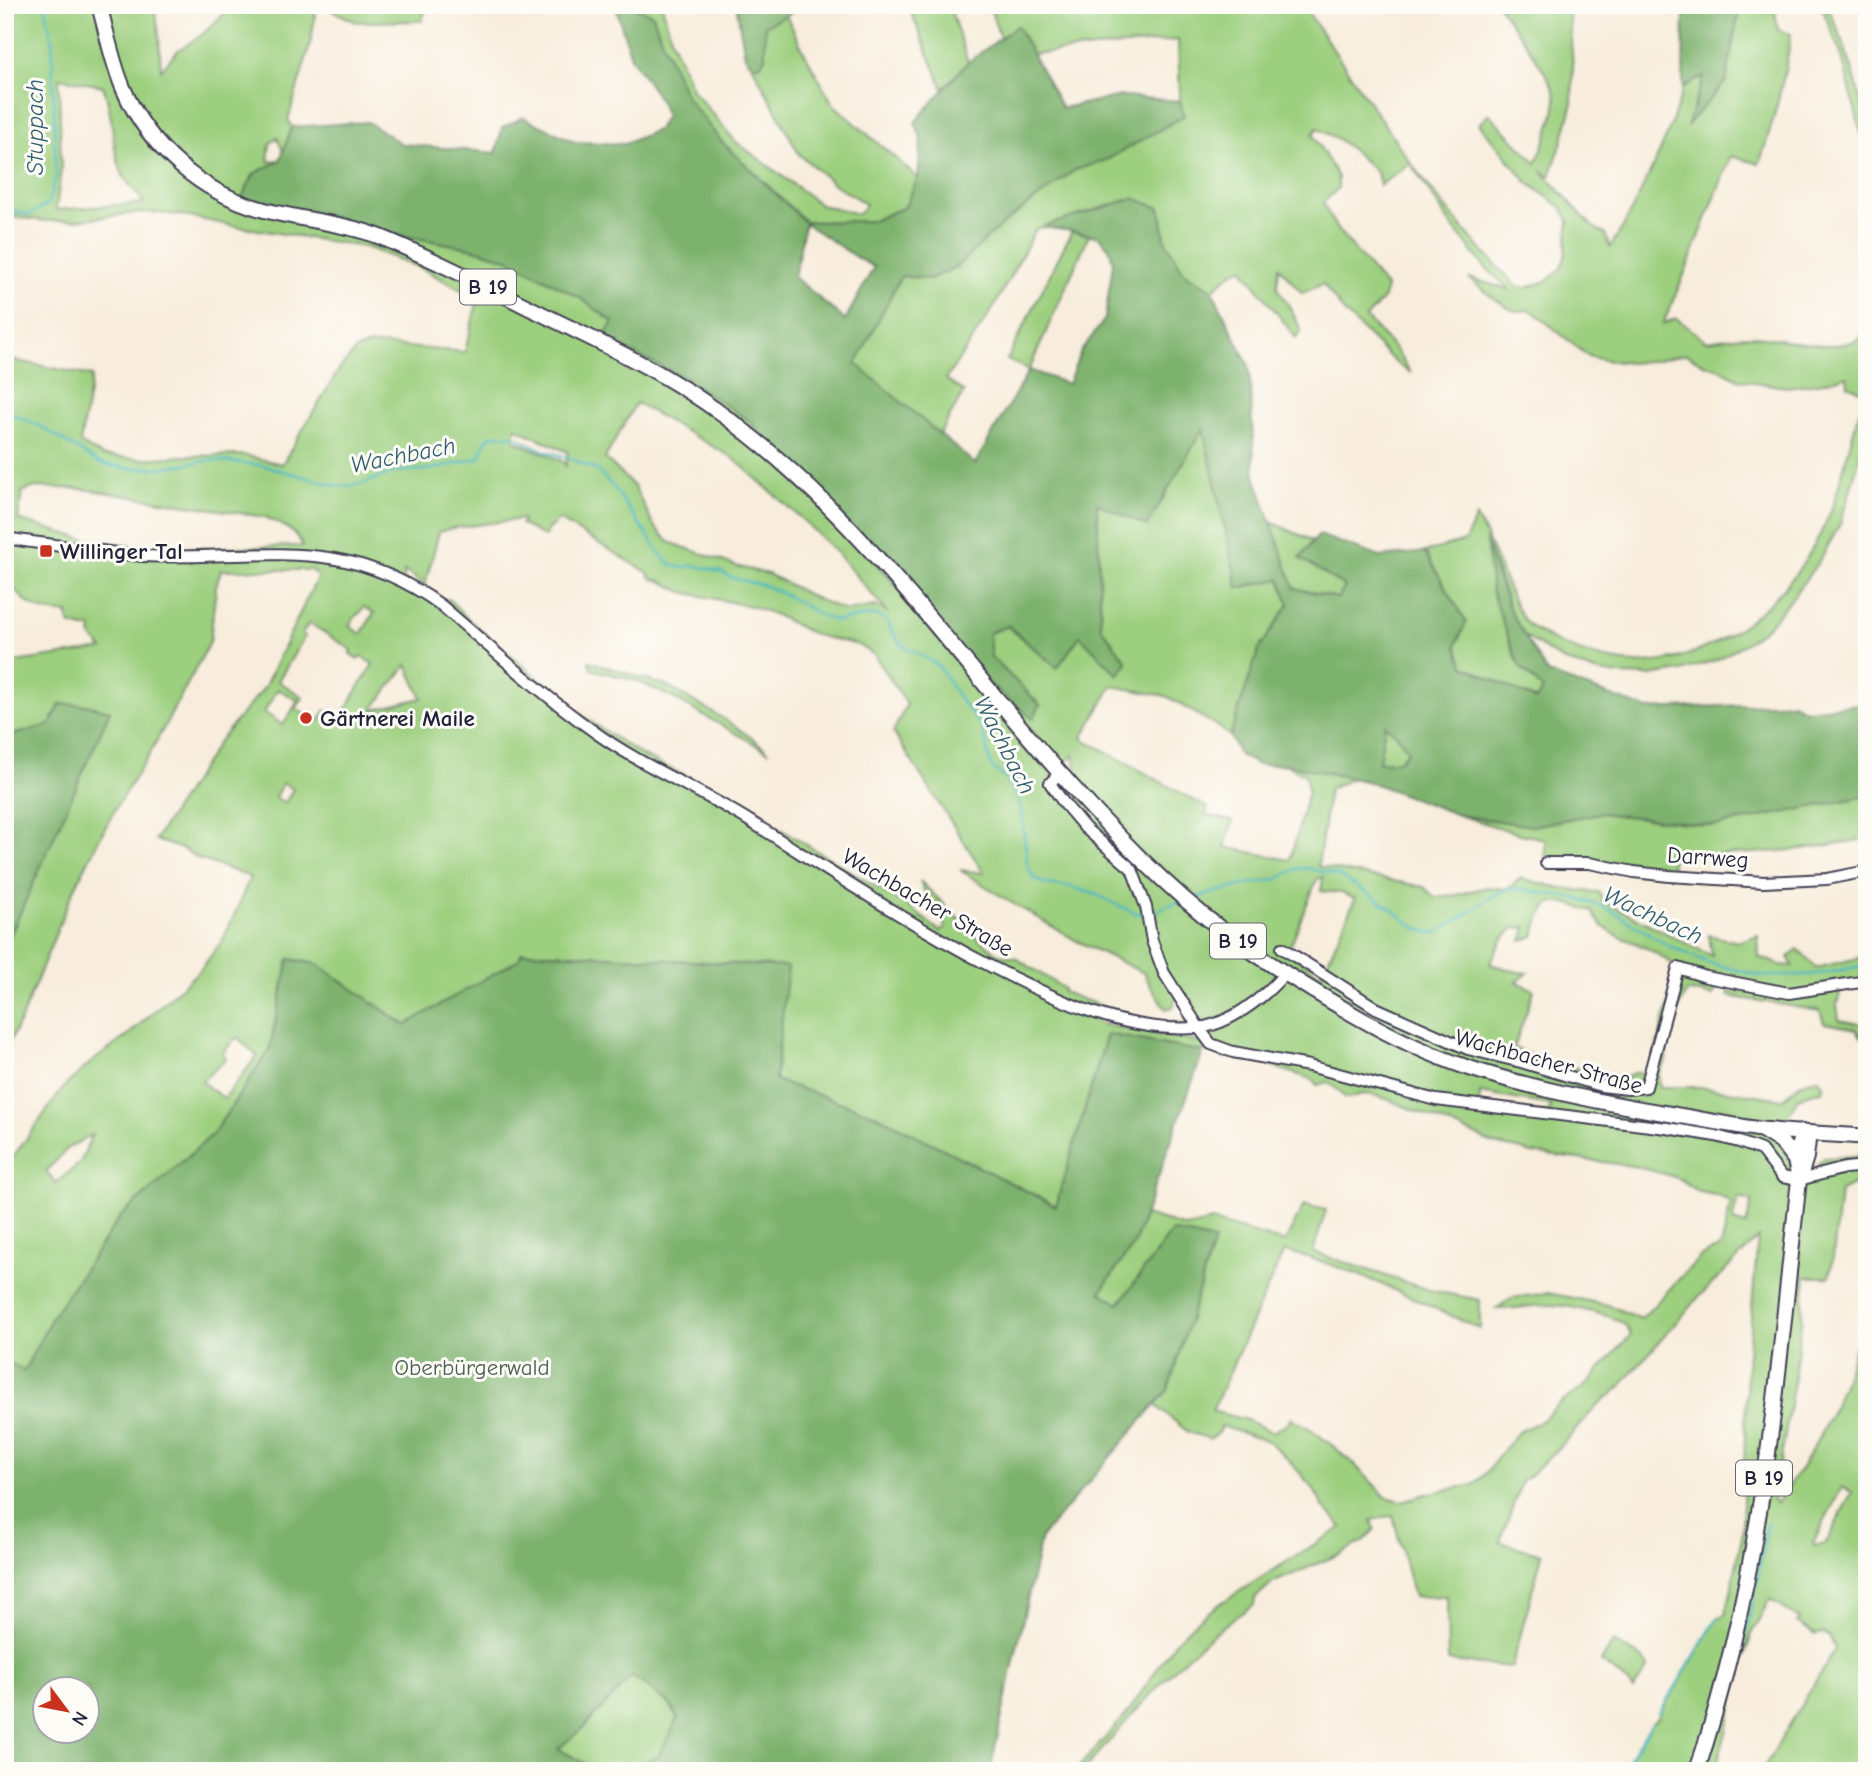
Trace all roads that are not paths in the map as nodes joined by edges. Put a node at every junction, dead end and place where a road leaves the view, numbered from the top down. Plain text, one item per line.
1 (99, 5) edge
2 (5, 538) edge
3 (1060, 773) junction
4 (1546, 863) dead end
5 (1867, 871) edge
6 (1282, 948) dead end
7 (1284, 974) junction
8 (1867, 981) edge
9 (1199, 1028) junction
10 (1761, 1129) junction
11 (1806, 1132) junction
12 (1836, 1135) junction
13 (1867, 1137) edge
14 (1800, 1159) junction
15 (1867, 1166) edge
16 (1799, 1180) junction
17 (1697, 1771) edge

1 - 3 main road, B 19
2 - 9 street, Wachbacher Straße
3 - 7 main road, B 19
3 - 9 street
4 - 5 street, Darrweg
6 - 8 street
7 - 9 street, Wachbacher Straße
7 - 10 main road, Wachbacher Straße / B 19
9 - 16 street
10 - 11 main road, Wachbacher Straße / B 19
10 - 14 main road, B 19
11 - 12 main road, Wachbacher Straße
11 - 14 main road, B 19
12 - 13 main road, Wachbacher Straße
12 - 14 main road
14 - 16 main road, B 19
15 - 16 street
16 - 17 main road, B 19

